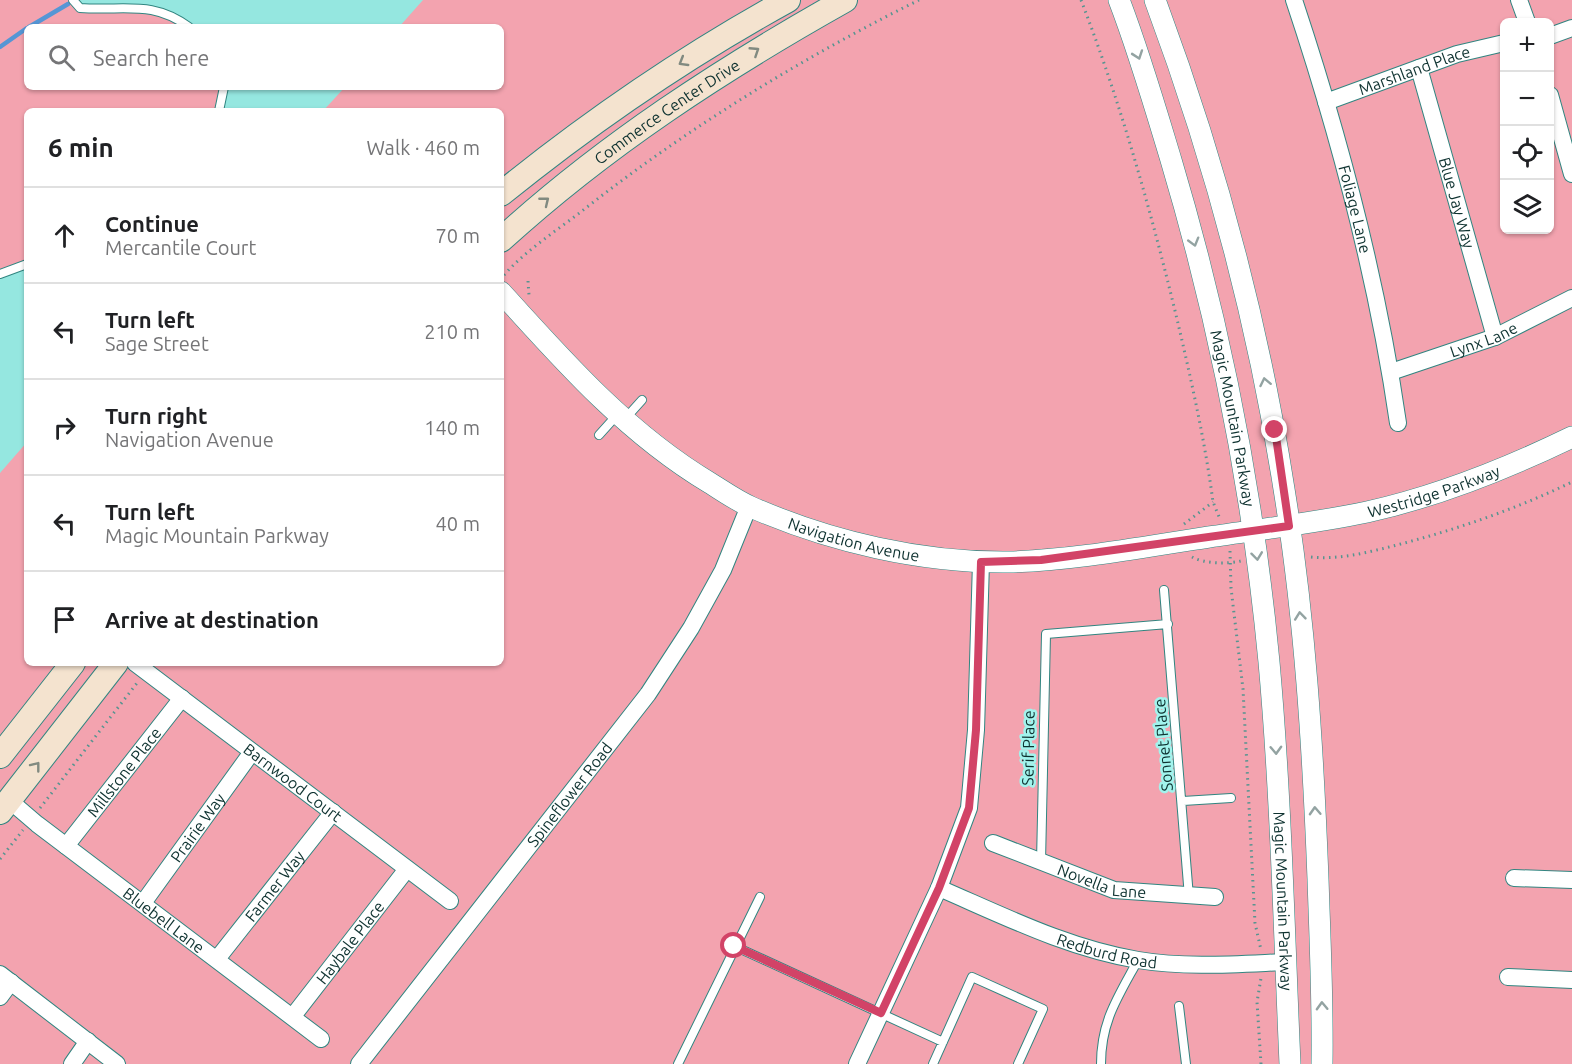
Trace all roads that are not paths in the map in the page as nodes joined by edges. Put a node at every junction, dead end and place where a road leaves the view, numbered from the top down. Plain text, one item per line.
1 (73, 0) edge
2 (788, 0) edge
3 (845, 0) edge
4 (1119, 0) edge
5 (1155, 0) edge
6 (1294, 0) edge
7 (1519, 0) edge
8 (1526, 18) edge
9 (186, 24) edge
10 (1572, 28) edge
11 (1554, 35) edge
12 (1500, 44) edge
13 (1419, 68) junction
14 (223, 90) edge
15 (1326, 102) junction
16 (220, 108) edge
17 (1554, 109) edge
18 (1572, 174) edge
19 (504, 192) edge
20 (504, 237) edge
21 (24, 265) edge
22 (0, 274) edge
23 (504, 295) edge
24 (1572, 298) edge
25 (1495, 337) junction
26 (1391, 372) junction
27 (642, 400) dead end
28 (620, 417) junction
29 (1398, 423) dead end
30 (599, 435) dead end
31 (1572, 437) edge
32 (749, 506) junction
33 (1289, 526) junction
34 (1254, 531) junction
35 (981, 562) junction
36 (1164, 591) dead end
37 (1168, 624) junction
38 (71, 666) edge
39 (114, 666) edge
40 (141, 667) edge
41 (182, 698) junction
42 (252, 752) junction
43 (0, 756) edge
44 (1231, 798) dead end
45 (1183, 801) junction
46 (5, 806) edge
47 (333, 812) junction
48 (993, 843) dead end
49 (66, 846) junction
50 (1041, 862) junction
51 (407, 868) junction
52 (1514, 879) dead end
53 (1572, 880) edge
54 (939, 888) junction
55 (760, 897) dead end
56 (1189, 897) junction
57 (1215, 897) dead end
58 (450, 901) dead end
59 (143, 903) junction
60 (734, 946) junction
61 (217, 959) junction
62 (1138, 960) junction
63 (1285, 962) junction
64 (1508, 977) dead end
65 (6, 978) edge
66 (1572, 980) edge
67 (0, 997) edge
68 (1179, 1006) dead end
69 (881, 1013) junction
70 (293, 1016) junction
71 (321, 1039) dead end
72 (88, 1041) junction
73 (943, 1042) junction
74 (936, 1063) edge
75 (72, 1064) edge
76 (117, 1064) edge
77 (359, 1064) edge
78 (678, 1064) edge
79 (857, 1064) edge
80 (1018, 1064) edge
81 (1101, 1064) edge
82 (1186, 1064) edge
83 (1290, 1064) edge
84 (1322, 1064) edge

1 - 9 lane
2 -> 19 main road, Commerce Center Drive
20 -> 3 main road, Commerce Center Drive
4 -> 34 street, Magic Mountain Parkway
33 -> 5 street
6 - 15 street, Foliage Lane
7 - 8 street
10 - 11 street
12 - 13 street, Marshland Place
13 - 15 street, Marshland Place
13 - 25 street, Blue Jay Way
14 - 16 lane
15 - 26 street, Foliage Lane
17 - 18 street
21 - 22 lane
23 - 28 street, Navigation Avenue
24 - 25 street, Lynx Lane
25 - 26 street, Lynx Lane
26 - 29 street, Foliage Lane
27 - 28 lane
28 - 30 lane
28 - 32 street, Navigation Avenue
31 - 33 street, Westridge Parkway
32 - 35 street, Navigation Avenue
32 - 77 street, Spineflower Road
33 - 34 street, Navigation Avenue
84 -> 33 street
34 - 35 street, Navigation Avenue
34 -> 63 street, Magic Mountain Parkway
35 - 54 street
36 - 37 lane, Sonnet Place
37 - 45 lane, Sonnet Place
37 - 50 lane, Serif Place
38 - 43 main road
46 -> 39 main road
40 - 41 street, Barnwood Court
41 - 42 street, Barnwood Court
41 - 49 street, Millstone Place
42 - 47 street, Barnwood Court
42 - 59 street, Prairie Way
44 - 45 lane
45 - 56 lane, Sonnet Place
46 - 49 street, Bluebell Lane
47 - 51 street, Barnwood Court
47 - 61 street, Farmer Way
48 - 50 street, Novella Lane
49 - 59 street, Bluebell Lane
50 - 56 street, Novella Lane
51 - 58 street, Barnwood Court
51 - 70 street, Haybale Place
52 - 53 street
54 - 62 street, Redburd Road
54 - 69 street
55 - 60 lane
56 - 57 street, Novella Lane
59 - 61 street, Bluebell Lane
60 - 69 lane
60 - 78 lane
61 - 70 street, Bluebell Lane
62 - 63 street, Redburd Road
62 - 81 lane
63 - 83 street, Magic Mountain Parkway
64 - 66 street
65 - 67 street
65 - 72 street
68 - 82 lane
69 - 73 lane
69 - 79 street
70 - 71 street, Bluebell Lane
72 - 75 street
72 - 76 street
73 - 74 lane
73 - 80 lane

